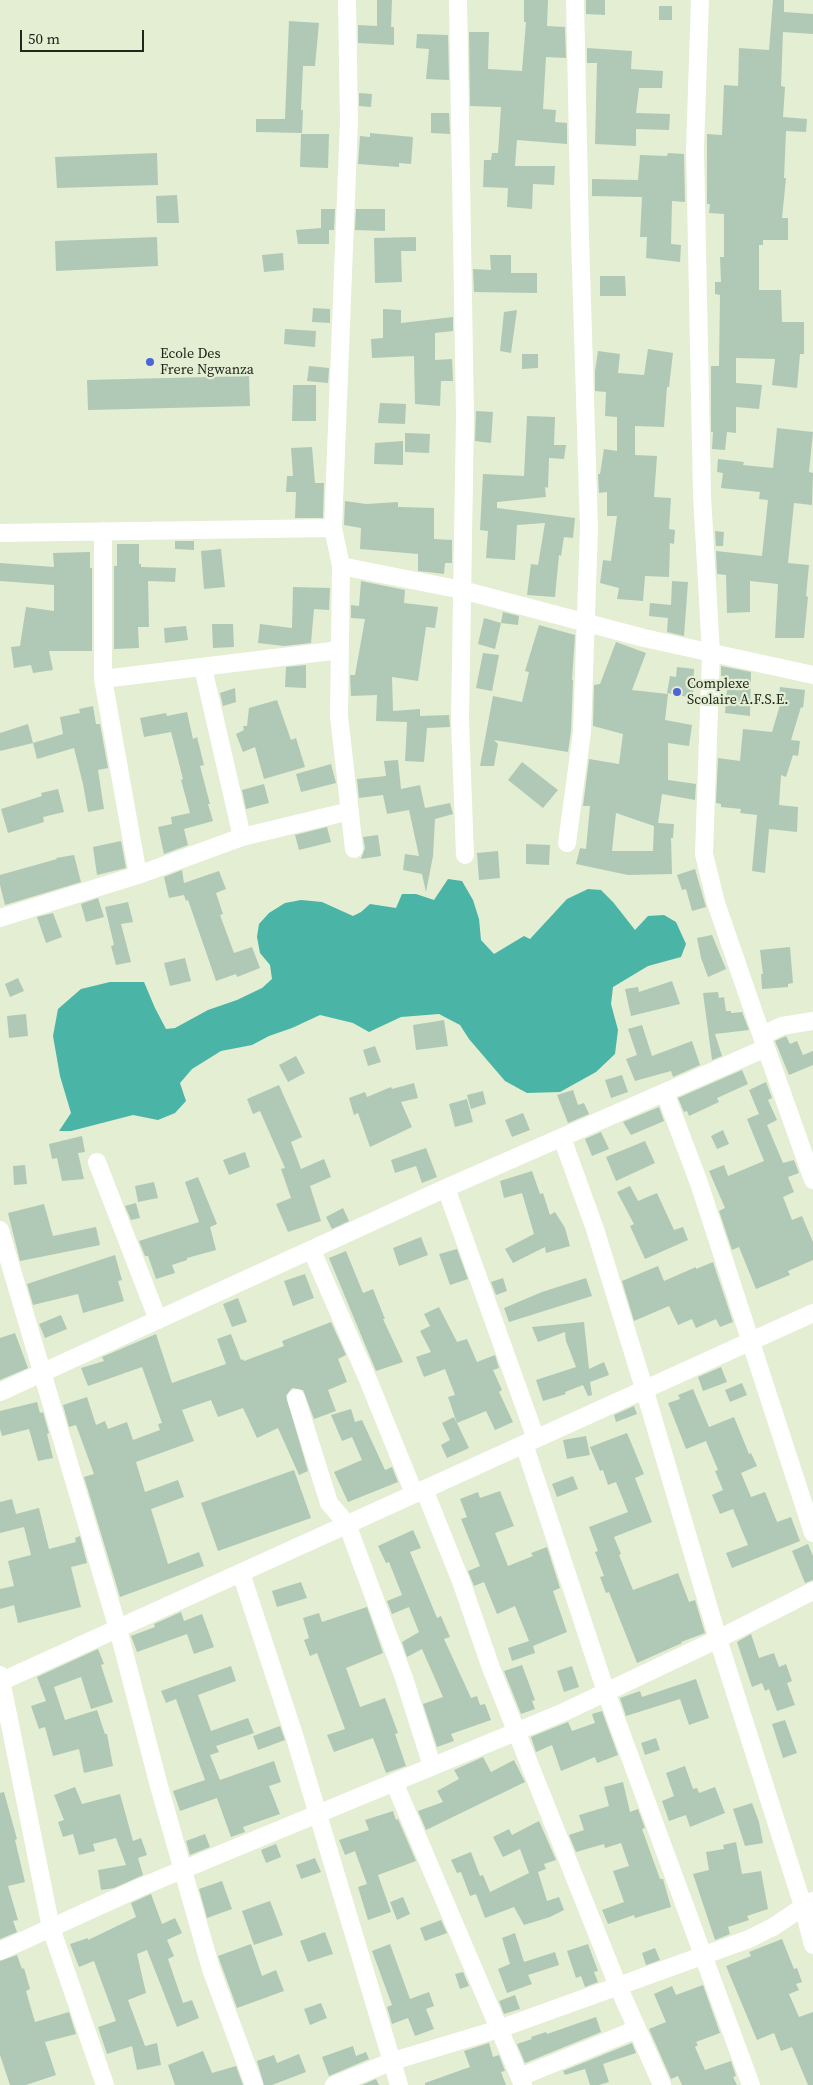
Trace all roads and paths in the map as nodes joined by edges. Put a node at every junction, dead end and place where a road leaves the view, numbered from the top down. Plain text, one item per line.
1 (347, 0) edge
2 (458, 0) edge
3 (575, 0) edge
4 (700, 0) edge
5 (333, 528) junction
6 (103, 531) junction
7 (0, 533) edge
8 (341, 566) junction
9 (462, 590) junction
10 (586, 622) junction
11 (340, 650) junction
12 (711, 653) junction
13 (203, 668) junction
14 (813, 675) edge
15 (103, 679) junction
16 (350, 810) junction
17 (242, 837) junction
18 (567, 843) dead end
19 (354, 849) dead end
20 (464, 855) dead end
21 (138, 875) junction
22 (0, 918) edge
23 (813, 1022) edge
24 (764, 1042) junction
25 (664, 1093) junction
26 (562, 1138) junction
27 (97, 1162) dead end
28 (813, 1180) edge
29 (446, 1188) junction
30 (0, 1230) edge
31 (312, 1250) junction
32 (813, 1312) edge
33 (158, 1320) junction
34 (750, 1340) junction
35 (42, 1373) junction
36 (644, 1388) junction
37 (0, 1392) edge
38 (296, 1398) dead end
39 (530, 1441) junction
40 (419, 1491) junction
41 (346, 1524) junction
42 (813, 1533) edge
43 (241, 1572) junction
44 (813, 1591) edge
45 (118, 1629) junction
46 (718, 1639) junction
47 (1, 1680) edge
48 (606, 1692) junction
49 (516, 1732) junction
50 (432, 1766) junction
51 (394, 1782) junction
52 (318, 1814) junction
53 (183, 1870) junction
54 (808, 1903) edge
55 (50, 1928) junction
56 (813, 1945) edge
57 (0, 1950) edge
58 (704, 1955) junction
59 (618, 1986) junction
60 (499, 2029) junction
61 (637, 2030) junction
62 (393, 2061) junction
63 (522, 2081) edge
64 (105, 2085) edge
65 (254, 2085) edge
66 (334, 2085) edge
67 (399, 2085) edge
68 (662, 2085) edge
69 (751, 2085) edge

1 - 5 street
2 - 9 street
3 - 10 street
4 - 12 street
5 - 6 street
5 - 8 street
6 - 7 street
6 - 15 street
8 - 9 street
8 - 11 street
9 - 10 street
9 - 20 street
10 - 12 street
10 - 18 street
11 - 13 street
11 - 16 street
12 - 14 street
12 - 24 street
13 - 15 street
13 - 17 street
15 - 21 street
16 - 17 street
16 - 19 street
17 - 21 street
21 - 22 street
23 - 24 street
24 - 25 street
24 - 28 street
25 - 26 street
25 - 34 street
26 - 29 street
26 - 36 street
27 - 33 street
29 - 31 street
29 - 39 street
30 - 35 street
31 - 33 street
31 - 40 street
32 - 34 street
33 - 35 street
34 - 36 street
34 - 42 street
35 - 37 street
35 - 45 street
36 - 39 street
36 - 46 street
38 - 41 street
39 - 40 street
39 - 48 street
40 - 41 street
40 - 49 street
41 - 43 street
41 - 50 street
43 - 45 street
43 - 52 street
44 - 46 street
45 - 47 street
45 - 53 street
46 - 48 street
46 - 54 street
47 - 55 street
48 - 49 street
48 - 58 street
49 - 50 street
49 - 59 street
50 - 51 street
51 - 52 street
51 - 60 street
52 - 53 street
52 - 62 street
53 - 55 street
53 - 65 street
54 - 56 street
54 - 58 street
55 - 57 street
55 - 64 street
58 - 59 street
58 - 69 street
59 - 60 street
59 - 61 street
60 - 62 street
60 - 63 street
61 - 63 street
61 - 68 street
62 - 66 street
62 - 67 street

